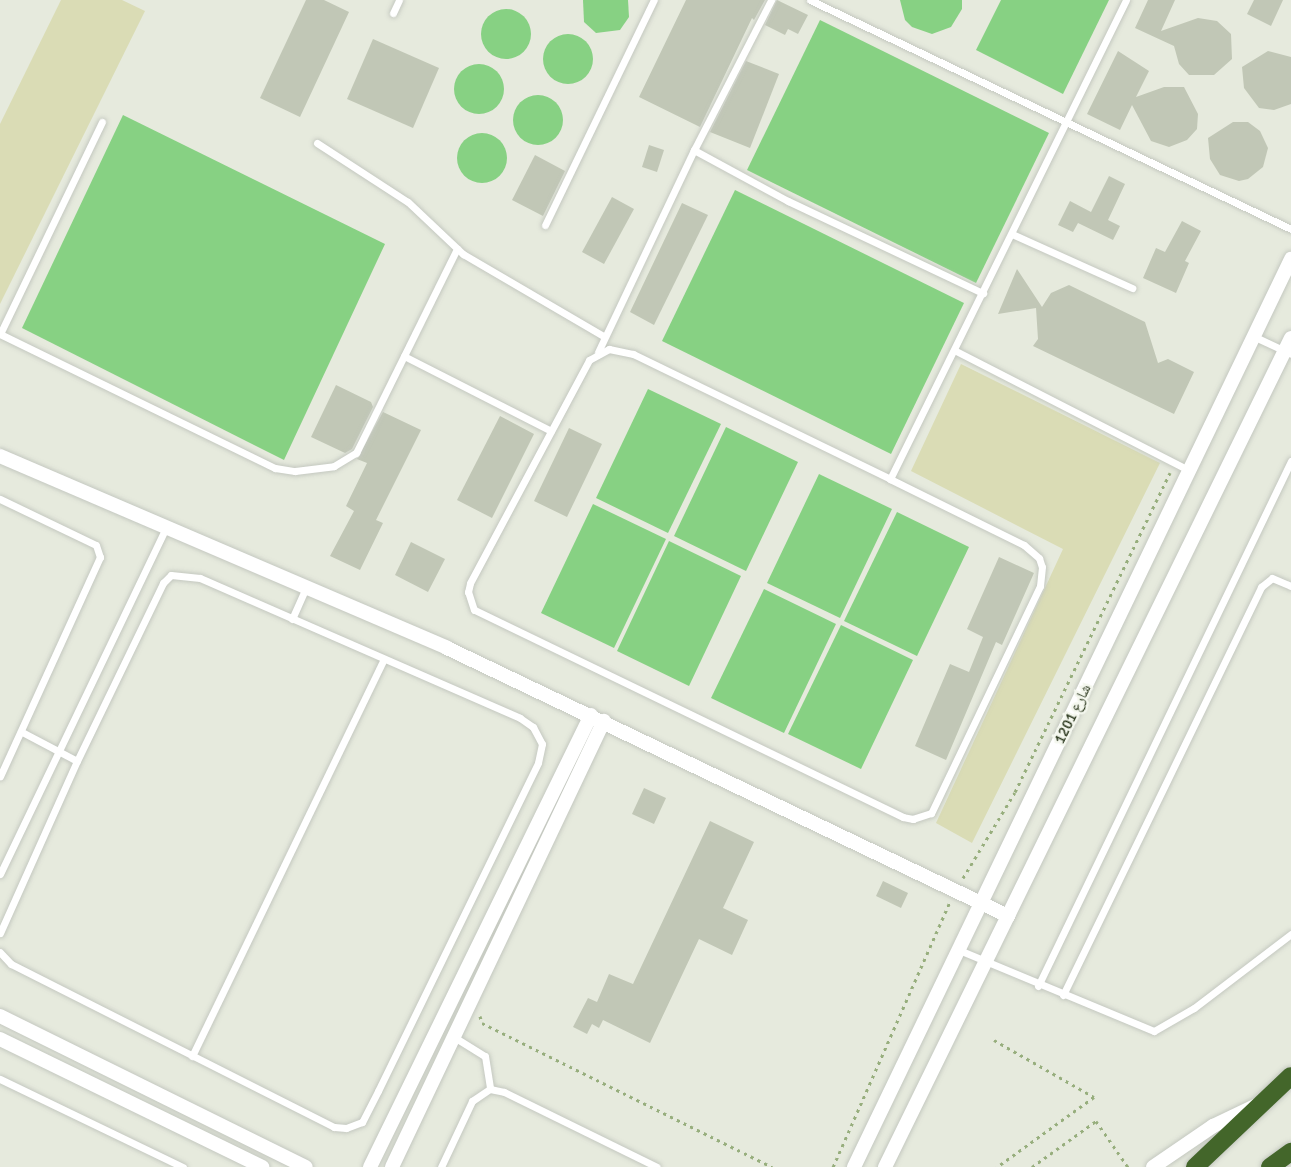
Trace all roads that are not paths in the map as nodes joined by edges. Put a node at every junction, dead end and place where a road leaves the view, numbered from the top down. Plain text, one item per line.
1 (399, 0) edge
2 (654, 0) edge
3 (771, 0) edge
4 (810, 0) edge
5 (1126, 0) edge
6 (393, 13) dead end
7 (102, 122) dead end
8 (1067, 123) junction
9 (317, 143) dead end
10 (694, 150) junction
11 (545, 225) dead end
12 (1291, 229) edge
13 (1012, 234) junction
14 (457, 249) junction
15 (1291, 259) edge
16 (1132, 288) dead end
17 (983, 293) junction
18 (605, 337) junction
19 (1255, 337) junction
20 (1291, 338) edge
21 (956, 351) junction
22 (598, 352) junction
23 (1288, 353) edge
24 (404, 356) junction
25 (551, 431) junction
26 (0, 456) edge
27 (1291, 461) edge
28 (1190, 471) junction
29 (890, 479) junction
30 (0, 499) edge
31 (166, 528) junction
32 (1291, 586) edge
33 (306, 588) junction
34 (292, 619) junction
35 (384, 659) junction
36 (591, 715) junction
37 (604, 721) junction
38 (22, 732) junction
39 (59, 753) junction
40 (77, 761) junction
41 (0, 776) edge
42 (0, 874) edge
43 (981, 903) junction
44 (1008, 916) junction
45 (0, 933) edge
46 (1291, 934) edge
47 (959, 951) junction
48 (0, 952) edge
49 (985, 963) junction
50 (1038, 986) junction
51 (1063, 995) junction
52 (0, 1016) edge
53 (454, 1037) junction
54 (0, 1040) edge
55 (192, 1056) junction
56 (1291, 1076) edge
57 (0, 1079) edge
58 (490, 1089) junction
59 (1262, 1103) junction
60 (1291, 1152) edge
61 (183, 1167) edge
62 (262, 1167) edge
63 (306, 1167) edge
64 (370, 1167) edge
65 (392, 1167) edge
66 (441, 1167) edge
67 (657, 1167) edge
68 (854, 1167) edge
69 (885, 1167) edge
70 (1153, 1167) edge
71 (1195, 1167) edge
72 (1270, 1167) edge

1 - 6 lane
2 - 11 lane
3 - 10 lane
4 - 8 lane
5 - 8 lane
7 - 24 lane
8 - 12 lane
8 - 13 lane
9 - 14 lane
10 - 17 lane
10 - 18 lane
13 - 16 lane
13 - 17 lane
14 - 18 lane
14 - 24 lane
15 - 19 street, شارع 1201
17 - 21 lane
18 - 22 lane
19 - 23 lane
19 - 28 street, شارع 1201
20 - 23 street, شارع 1201
21 - 28 lane
21 - 29 lane
22 - 25 lane
22 - 29 lane
23 - 44 street, شارع 1201
24 - 25 lane
25 - 29 lane
26 - 31 street
27 - 50 lane
28 - 43 street, شارع 1201
30 - 38 lane
31 - 33 street
31 - 39 lane
32 - 51 lane
33 - 34 lane
33 - 36 street
34 - 35 lane
34 - 40 lane
35 - 55 lane
35 - 55 lane
36 - 37 street
36 - 64 street
37 - 43 street
37 - 53 street
38 - 39 lane
38 - 41 lane
39 - 40 lane
39 - 42 lane
40 - 45 lane
43 - 44 street
43 - 47 street, شارع 1201
44 - 49 street, شارع 1201
46 - 51 lane
47 - 49 lane
47 - 68 street, شارع 1201
48 - 55 lane
49 - 50 lane
49 - 69 street, شارع 1201
50 - 51 lane
52 - 63 street
53 - 58 lane
53 - 65 street
54 - 62 street
56 - 59 highway
57 - 61 lane
58 - 66 lane
58 - 67 lane
59 - 70 street
59 - 71 highway
60 - 72 highway

